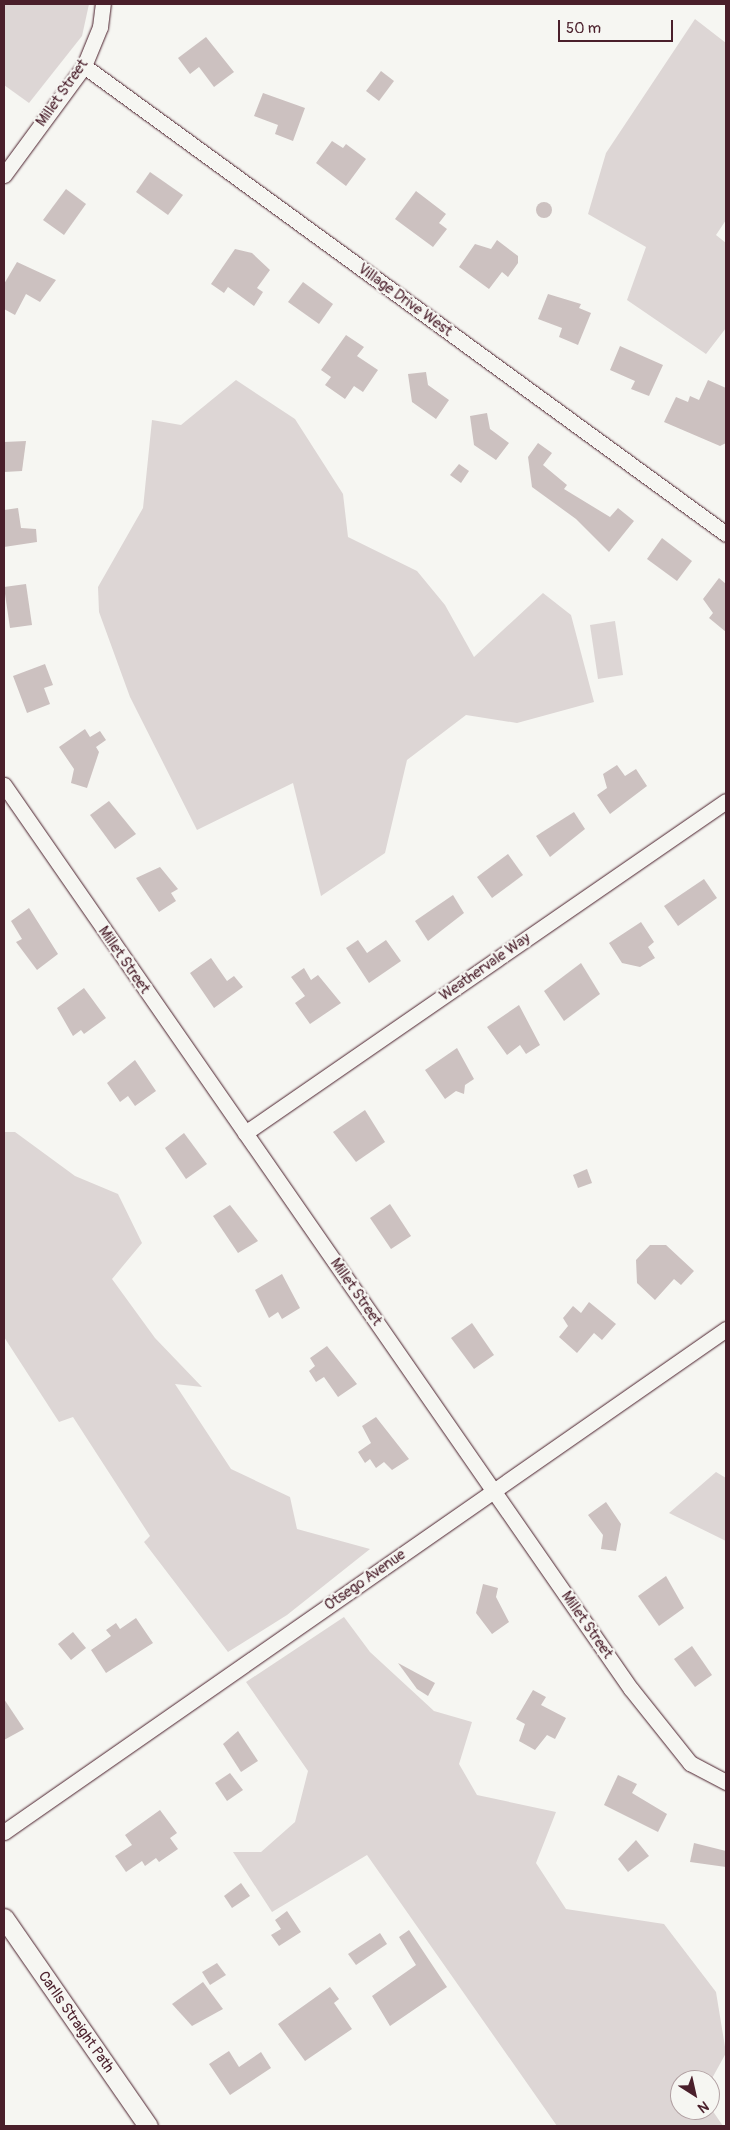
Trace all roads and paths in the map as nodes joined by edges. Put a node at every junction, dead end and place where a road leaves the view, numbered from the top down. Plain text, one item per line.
1 (103, 4) edge
2 (84, 66) junction
3 (4, 175) edge
4 (726, 534) edge
5 (4, 785) edge
6 (726, 801) edge
7 (245, 1133) junction
8 (726, 1329) edge
9 (494, 1490) junction
10 (726, 1782) edge
11 (4, 1832) edge
12 (4, 1918) edge
13 (148, 2126) edge

1 - 2 street, Millet Street
2 - 3 street, Millet Street
2 - 4 street, Village Drive West
5 - 7 street, Millet Street
6 - 7 street, Weathervale Way
7 - 9 street, Millet Street
8 - 9 street, Otsego Avenue
9 - 10 street, Millet Street
9 - 11 street, Otsego Avenue
12 - 13 street, Carlls Straight Path

